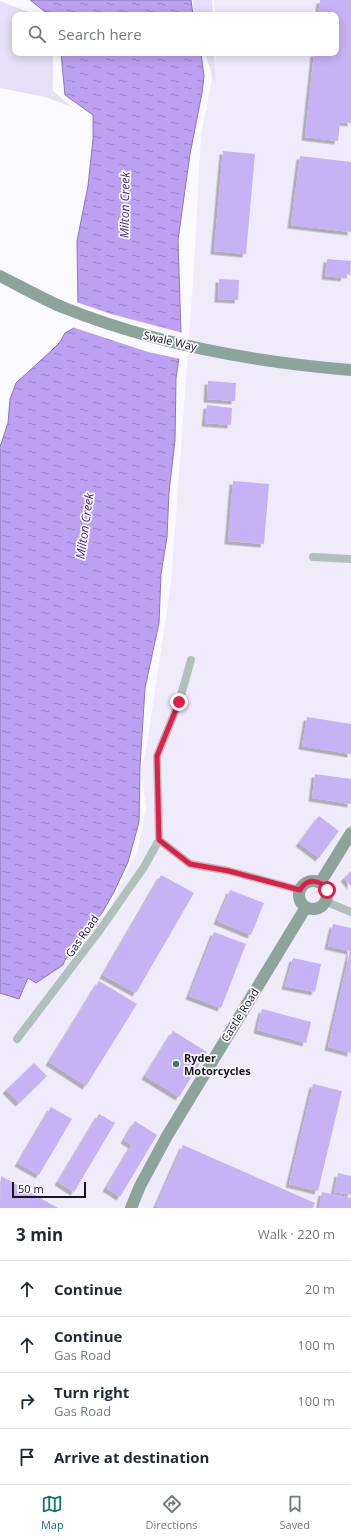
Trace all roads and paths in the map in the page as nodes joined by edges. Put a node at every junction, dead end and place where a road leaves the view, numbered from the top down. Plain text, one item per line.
1 (0, 276) edge
2 (351, 370) edge
3 (313, 557) dead end
4 (351, 559) edge
5 (190, 660) dead end
6 (351, 833) edge
7 (159, 840) junction
8 (320, 883) junction
9 (300, 890) junction
10 (327, 902) junction
11 (306, 908) junction
12 (351, 912) edge
13 (17, 1039) dead end
14 (131, 1208) edge

1 - 2 main road, Swale Way
3 - 4 street
5 - 7 street
6 - 8 main road
7 - 9 street
7 - 13 street, Gas Road
8 - 9 main road
8 - 10 main road
9 - 11 main road
10 - 11 main road
10 - 12 street
11 - 14 main road, Castle Road

